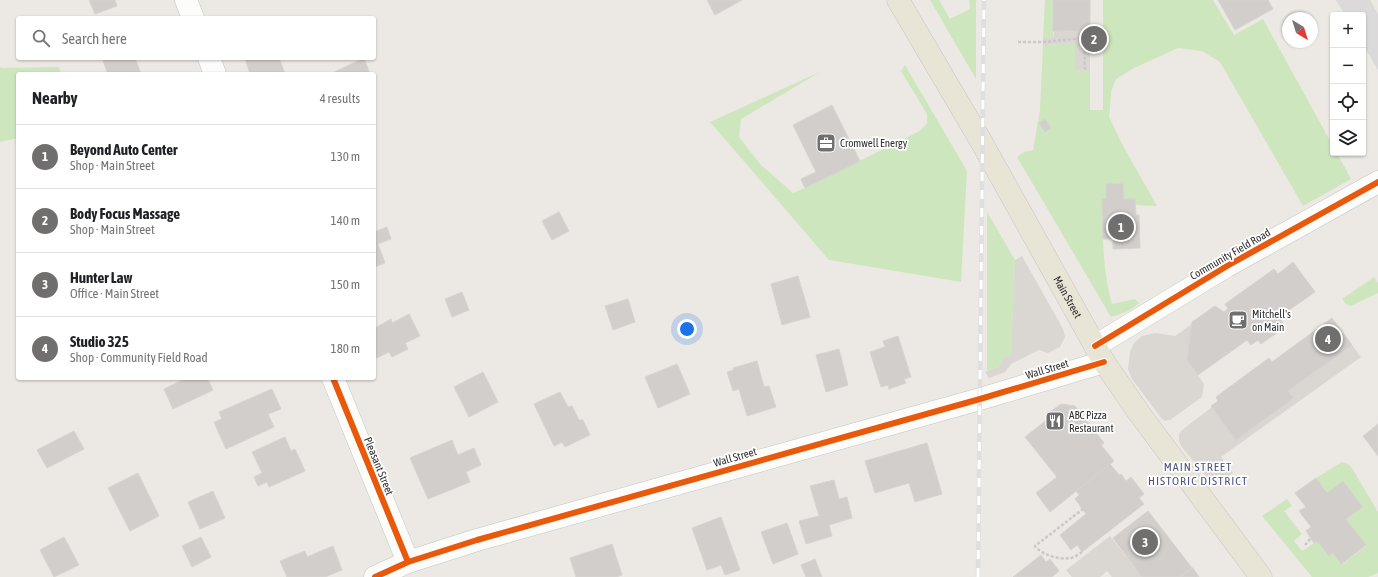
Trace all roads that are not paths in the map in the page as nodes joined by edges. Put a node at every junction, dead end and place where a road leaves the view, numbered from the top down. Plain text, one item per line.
1 (186, 0) edge
2 (898, 0) edge
3 (192, 16) edge
4 (210, 60) edge
5 (214, 72) edge
6 (1378, 182) edge
7 (1100, 354) junction
8 (334, 380) edge
9 (408, 562) junction
10 (374, 577) edge
11 (1261, 577) edge

1 - 3 street
2 - 7 main road, Main Street
4 - 5 street
6 - 7 street, Community Field Road
7 - 9 street, Wall Street
7 - 11 main road, Main Street
8 - 9 street, Pleasant Street
9 - 10 street, Wall Street

